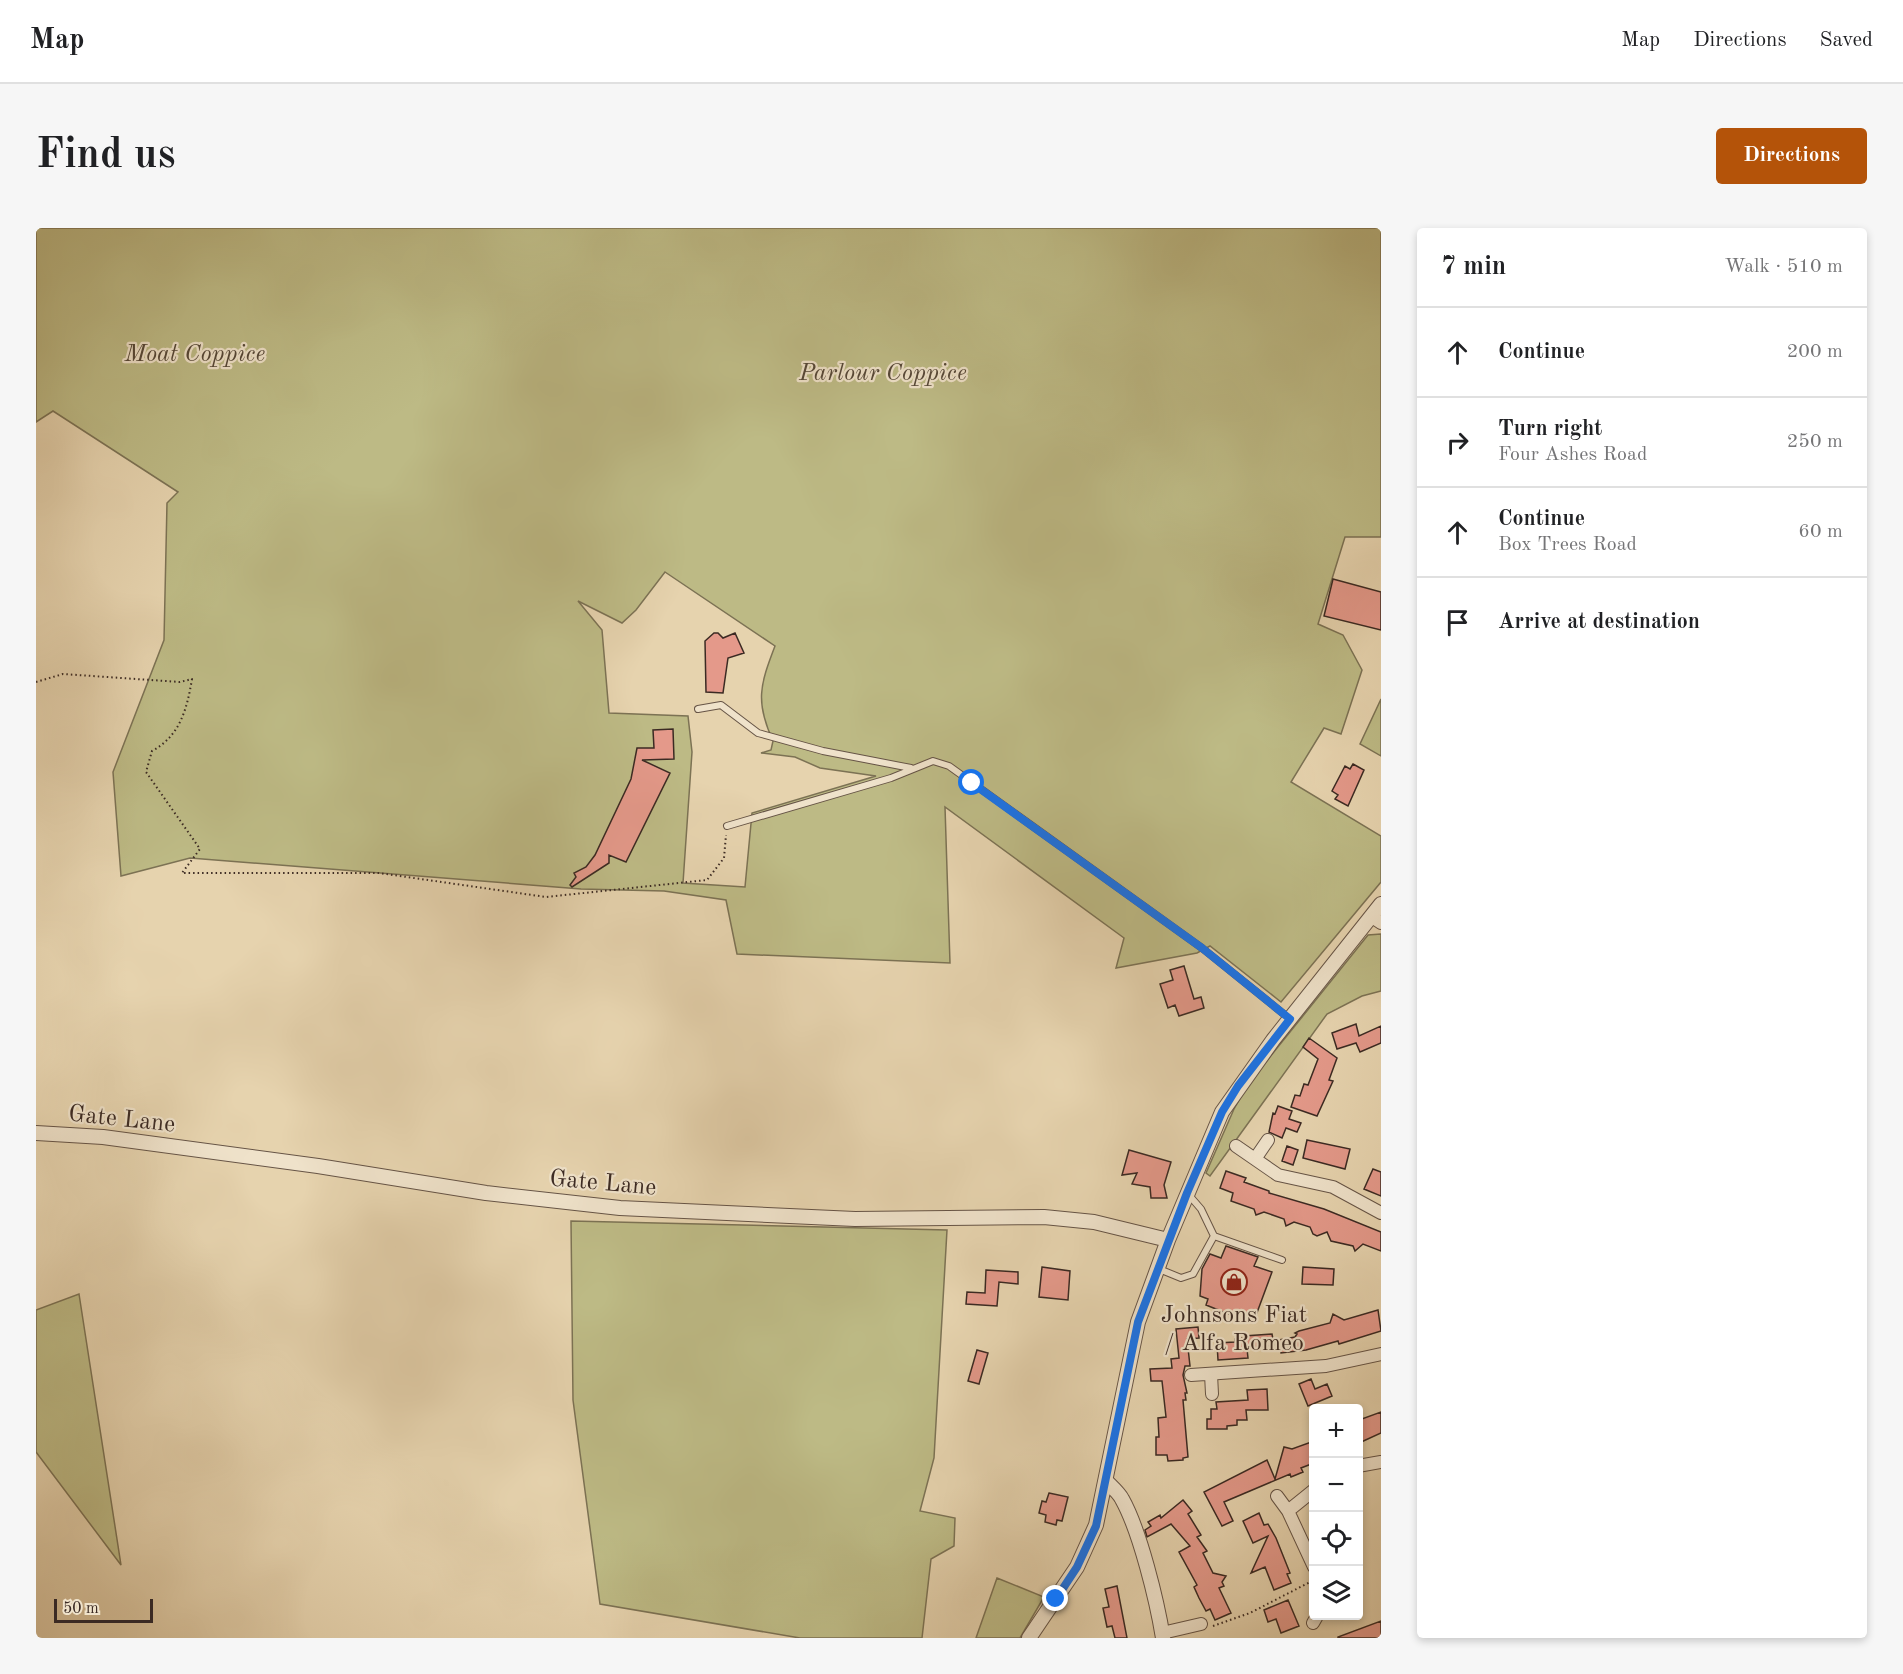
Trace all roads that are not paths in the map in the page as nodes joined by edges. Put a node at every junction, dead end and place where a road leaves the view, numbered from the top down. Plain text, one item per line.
1 (698, 709) dead end
2 (912, 768) junction
3 (727, 826) road end
4 (1381, 904) edge
5 (1376, 920) edge
6 (1290, 1019) junction
7 (36, 1133) edge
8 (1268, 1140) dead end
9 (1236, 1146) dead end
10 (1255, 1159) junction
11 (1187, 1193) junction
12 (1381, 1213) edge
13 (1214, 1236) junction
14 (1168, 1240) junction
15 (1282, 1260) dead end
16 (1158, 1268) junction
17 (1381, 1354) edge
18 (1211, 1374) junction
19 (1191, 1375) dead end
20 (1212, 1394) dead end
21 (1381, 1462) edge
22 (1363, 1465) edge
23 (1107, 1482) junction
24 (1309, 1494) edge
25 (1277, 1496) dead end
26 (1288, 1511) junction
27 (1314, 1566) edge
28 (1201, 1624) road end
29 (1162, 1635) edge
30 (1029, 1638) edge

1 - 2 lane
2 - 3 lane
2 - 6 lane
4 - 5 street
5 - 6 street
6 - 11 street
7 - 14 street, Gate Lane
8 - 10 street
9 - 10 street
10 - 12 street
11 - 13 lane
11 - 14 street
13 - 15 lane
13 - 16 lane
14 - 16 street
16 - 23 street
17 - 18 street
18 - 19 street
18 - 20 street
21 - 22 street
23 - 29 street
23 - 30 street
24 - 26 street
25 - 26 street
26 - 27 street
28 - 29 street

